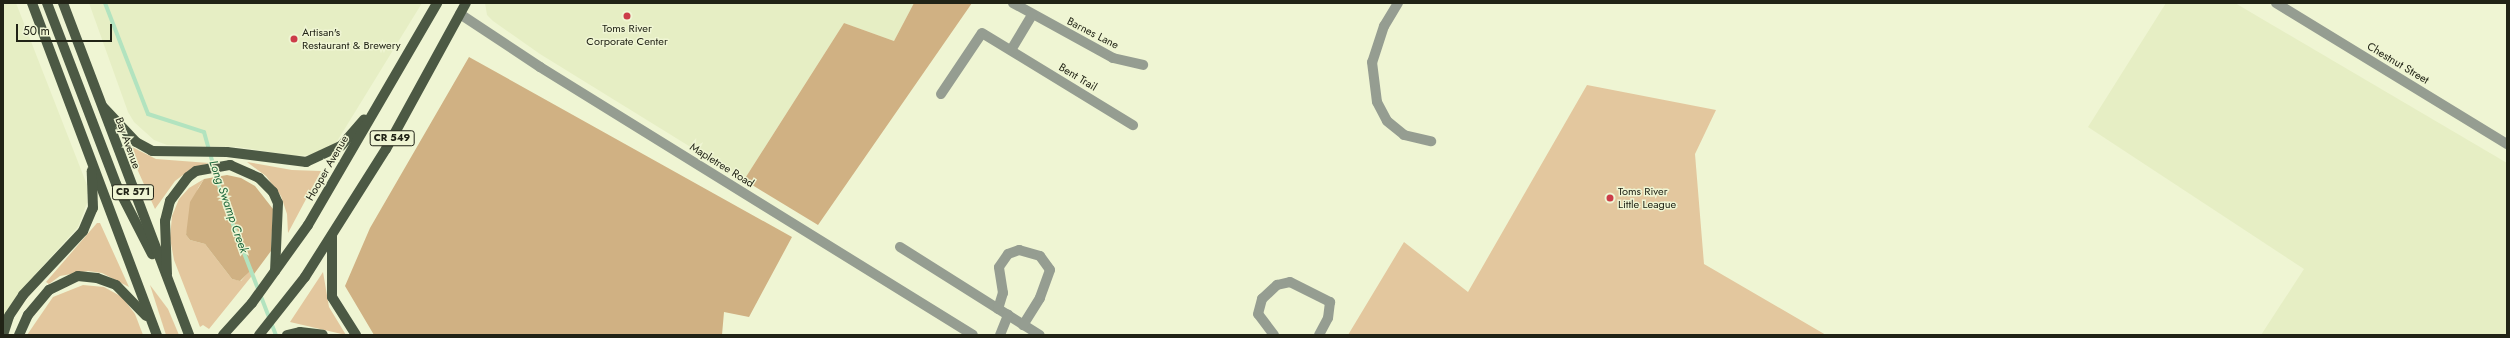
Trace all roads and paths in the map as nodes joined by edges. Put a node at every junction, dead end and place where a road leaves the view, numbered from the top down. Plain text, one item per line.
1 (32, 3) edge
2 (47, 3) edge
3 (63, 3) edge
4 (437, 3) edge
5 (466, 3) edge
6 (1013, 3) edge
7 (1398, 3) edge
8 (2276, 3) edge
9 (460, 14) junction
10 (1032, 15) junction
11 (1011, 50) junction
12 (1143, 65) dead end
13 (941, 94) dead end
14 (378, 103) junction
15 (101, 105) junction
16 (1133, 125) dead end
17 (1431, 141) dead end
18 (2507, 144) edge
19 (92, 165) junction
20 (332, 234) junction
21 (900, 247) dead end
22 (273, 276) junction
23 (167, 278) junction
24 (998, 309) junction
25 (1008, 315) junction
26 (152, 323) junction
27 (1023, 324) junction
28 (262, 331) edge
29 (3, 335) edge
30 (18, 335) edge
31 (157, 335) edge
32 (189, 335) edge
33 (223, 335) edge
34 (287, 335) edge
35 (322, 335) edge
36 (356, 335) edge
37 (973, 335) edge
38 (1000, 335) edge
39 (1040, 335) edge
40 (1274, 335) edge
41 (1319, 335) edge

1 - 19 main road, CR 571
2 - 23 main road
3 - 15 main road, Bay Avenue / CR 571
4 - 14 main road, Hooper Avenue / CR 549
5 - 9 main road, CR 549
6 - 10 street, Barnes Lane
7 - 17 street
8 - 18 street, Chestnut Street
9 - 20 main road, CR 549
9 - 37 street, Mapletree Road
10 - 11 street
10 - 12 street, Barnes Lane
11 - 13 street, Bent Trail
11 - 16 street, Bent Trail
14 - 15 main road
14 - 22 main road, Hooper Avenue / CR 549
15 - 23 main road, Bay Avenue / CR 571
19 - 26 main road, CR 571
19 - 29 main road
20 - 28 main road, CR 549
20 - 36 main road
21 - 24 street
22 - 23 main road
22 - 33 main road, Hooper Avenue / CR 549
23 - 32 main road, Bay Avenue / CR 571
24 - 25 street
24 - 27 street
25 - 27 street
25 - 38 street
26 - 30 main road
26 - 31 main road, CR 571
27 - 39 street
34 - 35 main road
40 - 41 street

